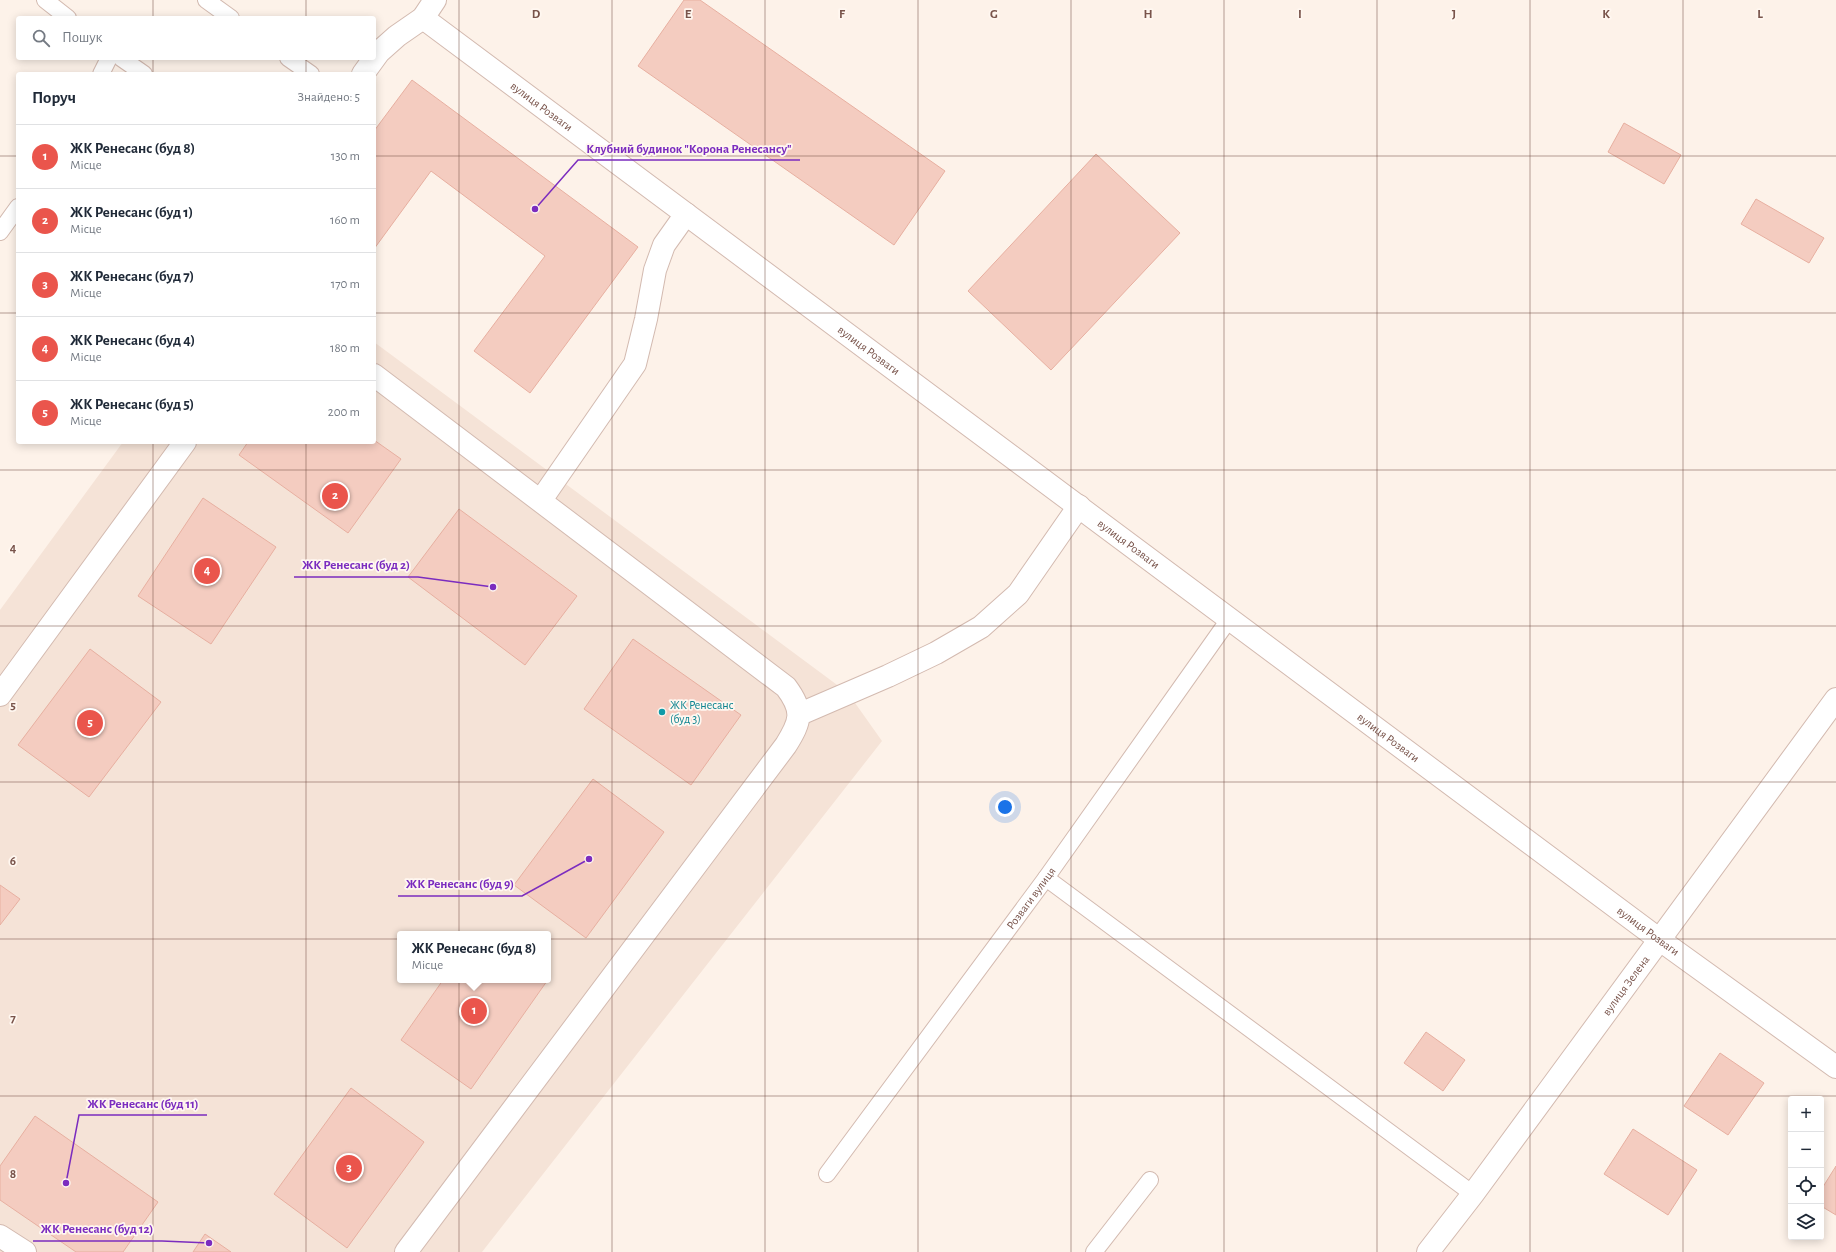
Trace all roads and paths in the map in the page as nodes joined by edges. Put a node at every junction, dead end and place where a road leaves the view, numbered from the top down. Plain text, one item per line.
1 (45, 0) edge
2 (206, 0) edge
3 (435, 0) edge
4 (65, 16) edge
5 (228, 16) edge
6 (423, 18) junction
7 (376, 56) edge
8 (108, 60) edge
9 (124, 60) edge
10 (291, 60) edge
11 (373, 60) edge
12 (102, 72) edge
13 (141, 72) edge
14 (307, 72) edge
15 (364, 72) edge
16 (16, 210) edge
17 (686, 214) junction
18 (0, 232) edge
19 (376, 376) edge
20 (184, 444) edge
21 (541, 500) junction
22 (1079, 506) junction
23 (1230, 618) junction
24 (0, 695) edge
25 (1836, 699) edge
26 (800, 714) junction
27 (1046, 878) junction
28 (1660, 940) junction
29 (1836, 1067) edge
30 (827, 1174) dead end
31 (1150, 1180) dead end
32 (1473, 1194) junction
33 (0, 1236) edge
34 (25, 1252) edge
35 (406, 1252) edge
36 (1094, 1252) edge
37 (1428, 1252) edge

1 - 4 lane
2 - 5 lane
3 - 6 street
6 - 7 street
6 - 17 street, вулиця Розваги
8 - 12 lane
9 - 13 lane
10 - 14 lane
11 - 15 street
16 - 18 lane
17 - 21 street
17 - 22 street, вулиця Розваги
19 - 21 street
20 - 24 street
21 - 26 street
22 - 23 street, вулиця Розваги
22 - 26 street
23 - 27 lane, Розваги вулиця
23 - 28 street, вулиця Розваги
25 - 28 street, вулиця Зелена
26 - 35 street
27 - 30 lane, Розваги вулиця
27 - 32 lane
28 - 29 street, вулиця Розваги
28 - 32 street, вулиця Зелена
31 - 36 lane
32 - 37 street, вулиця Зелена
33 - 34 street

